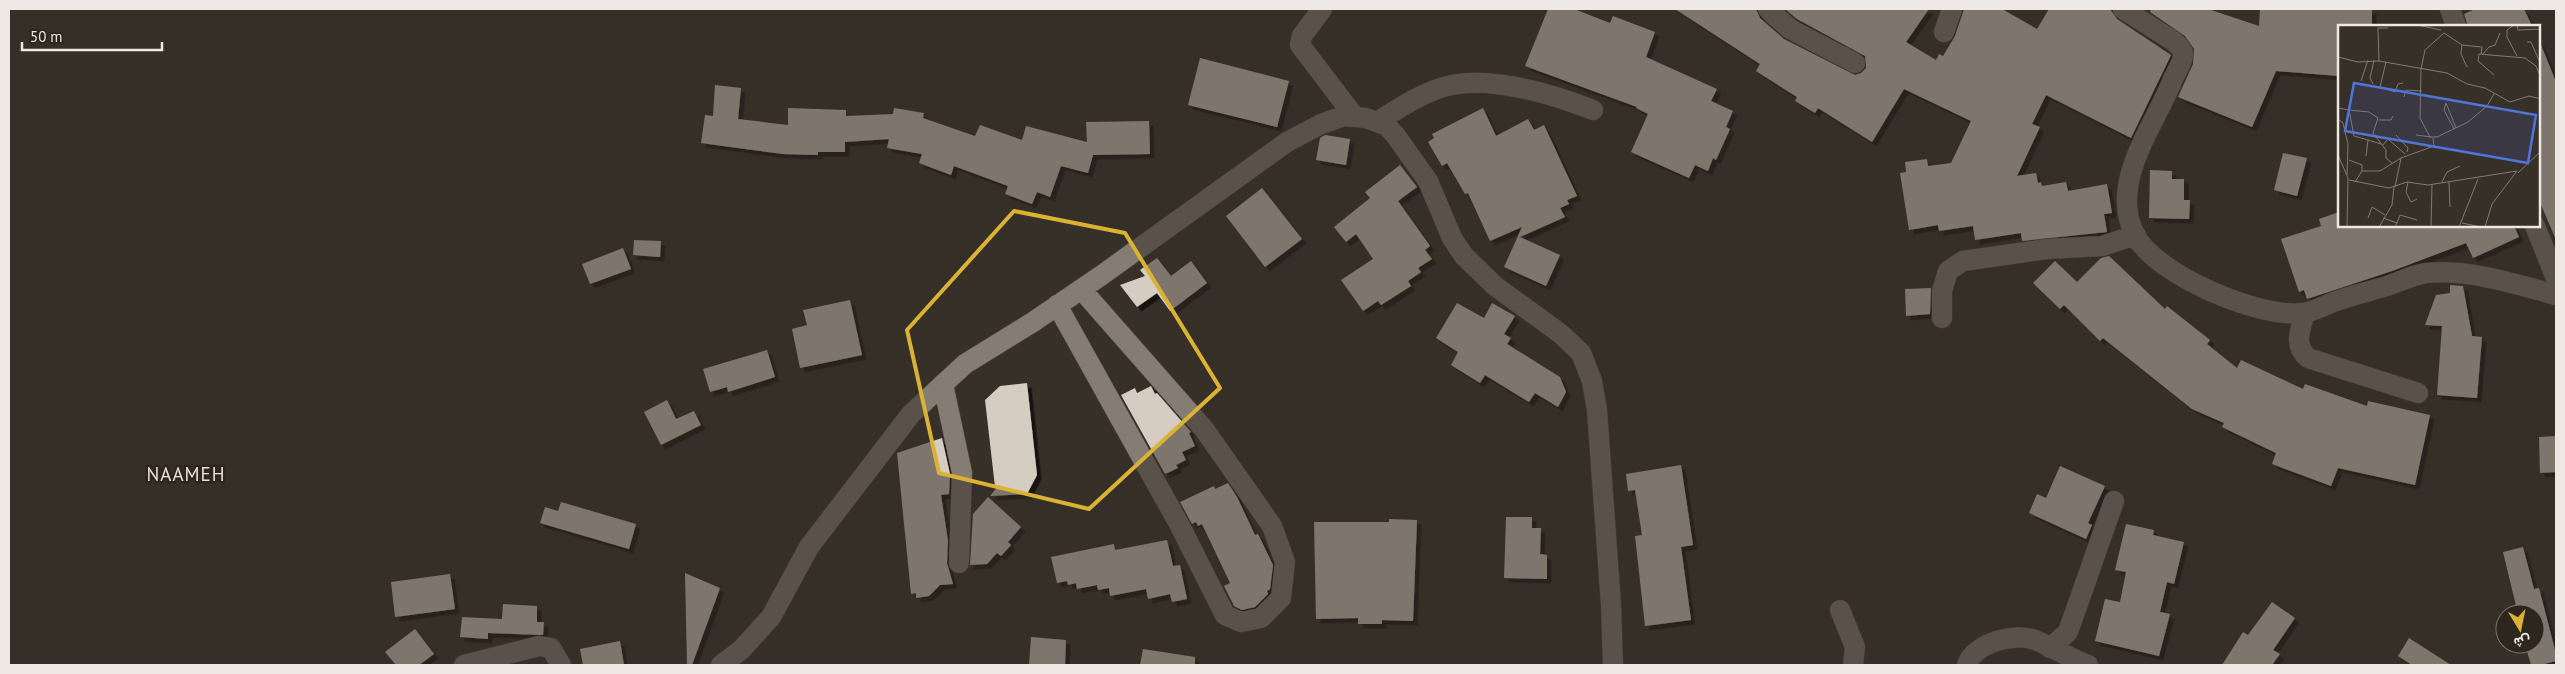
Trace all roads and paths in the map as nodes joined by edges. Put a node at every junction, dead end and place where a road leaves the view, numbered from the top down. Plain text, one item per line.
1 (1322, 9) edge
2 (1768, 9) edge
3 (1952, 9) edge
4 (2123, 9) edge
5 (2450, 9) edge
6 (2456, 25) edge
7 (1944, 32) dead end
8 (1855, 63) dead end
9 (1593, 110) dead end
10 (1354, 116) junction
11 (1377, 122) junction
12 (2536, 228) edge
13 (2136, 235) junction
14 (2556, 278) edge
15 (1081, 289) junction
16 (2556, 295) edge
17 (1057, 305) junction
18 (2305, 313) junction
19 (1942, 318) dead end
20 (943, 384) junction
21 (2418, 393) dead end
22 (2114, 501) dead end
23 (959, 563) dead end
24 (1840, 610) dead end
25 (2050, 648) junction
26 (464, 665) edge
27 (561, 665) edge
28 (721, 665) edge
29 (1613, 665) edge
30 (1853, 665) edge
31 (1967, 665) edge
32 (2088, 665) edge

1 - 10 street
2 - 8 street
3 - 7 street
4 - 13 street
5 - 6 street
9 - 11 street
10 - 11 street
10 - 15 street
11 - 29 street
12 - 14 street
13 - 18 street
13 - 19 street
15 - 17 street
15 - 17 street
16 - 18 street
17 - 20 street
18 - 21 street
20 - 23 street
20 - 28 street
22 - 25 street
24 - 30 street
25 - 31 street
25 - 32 street
26 - 27 street

